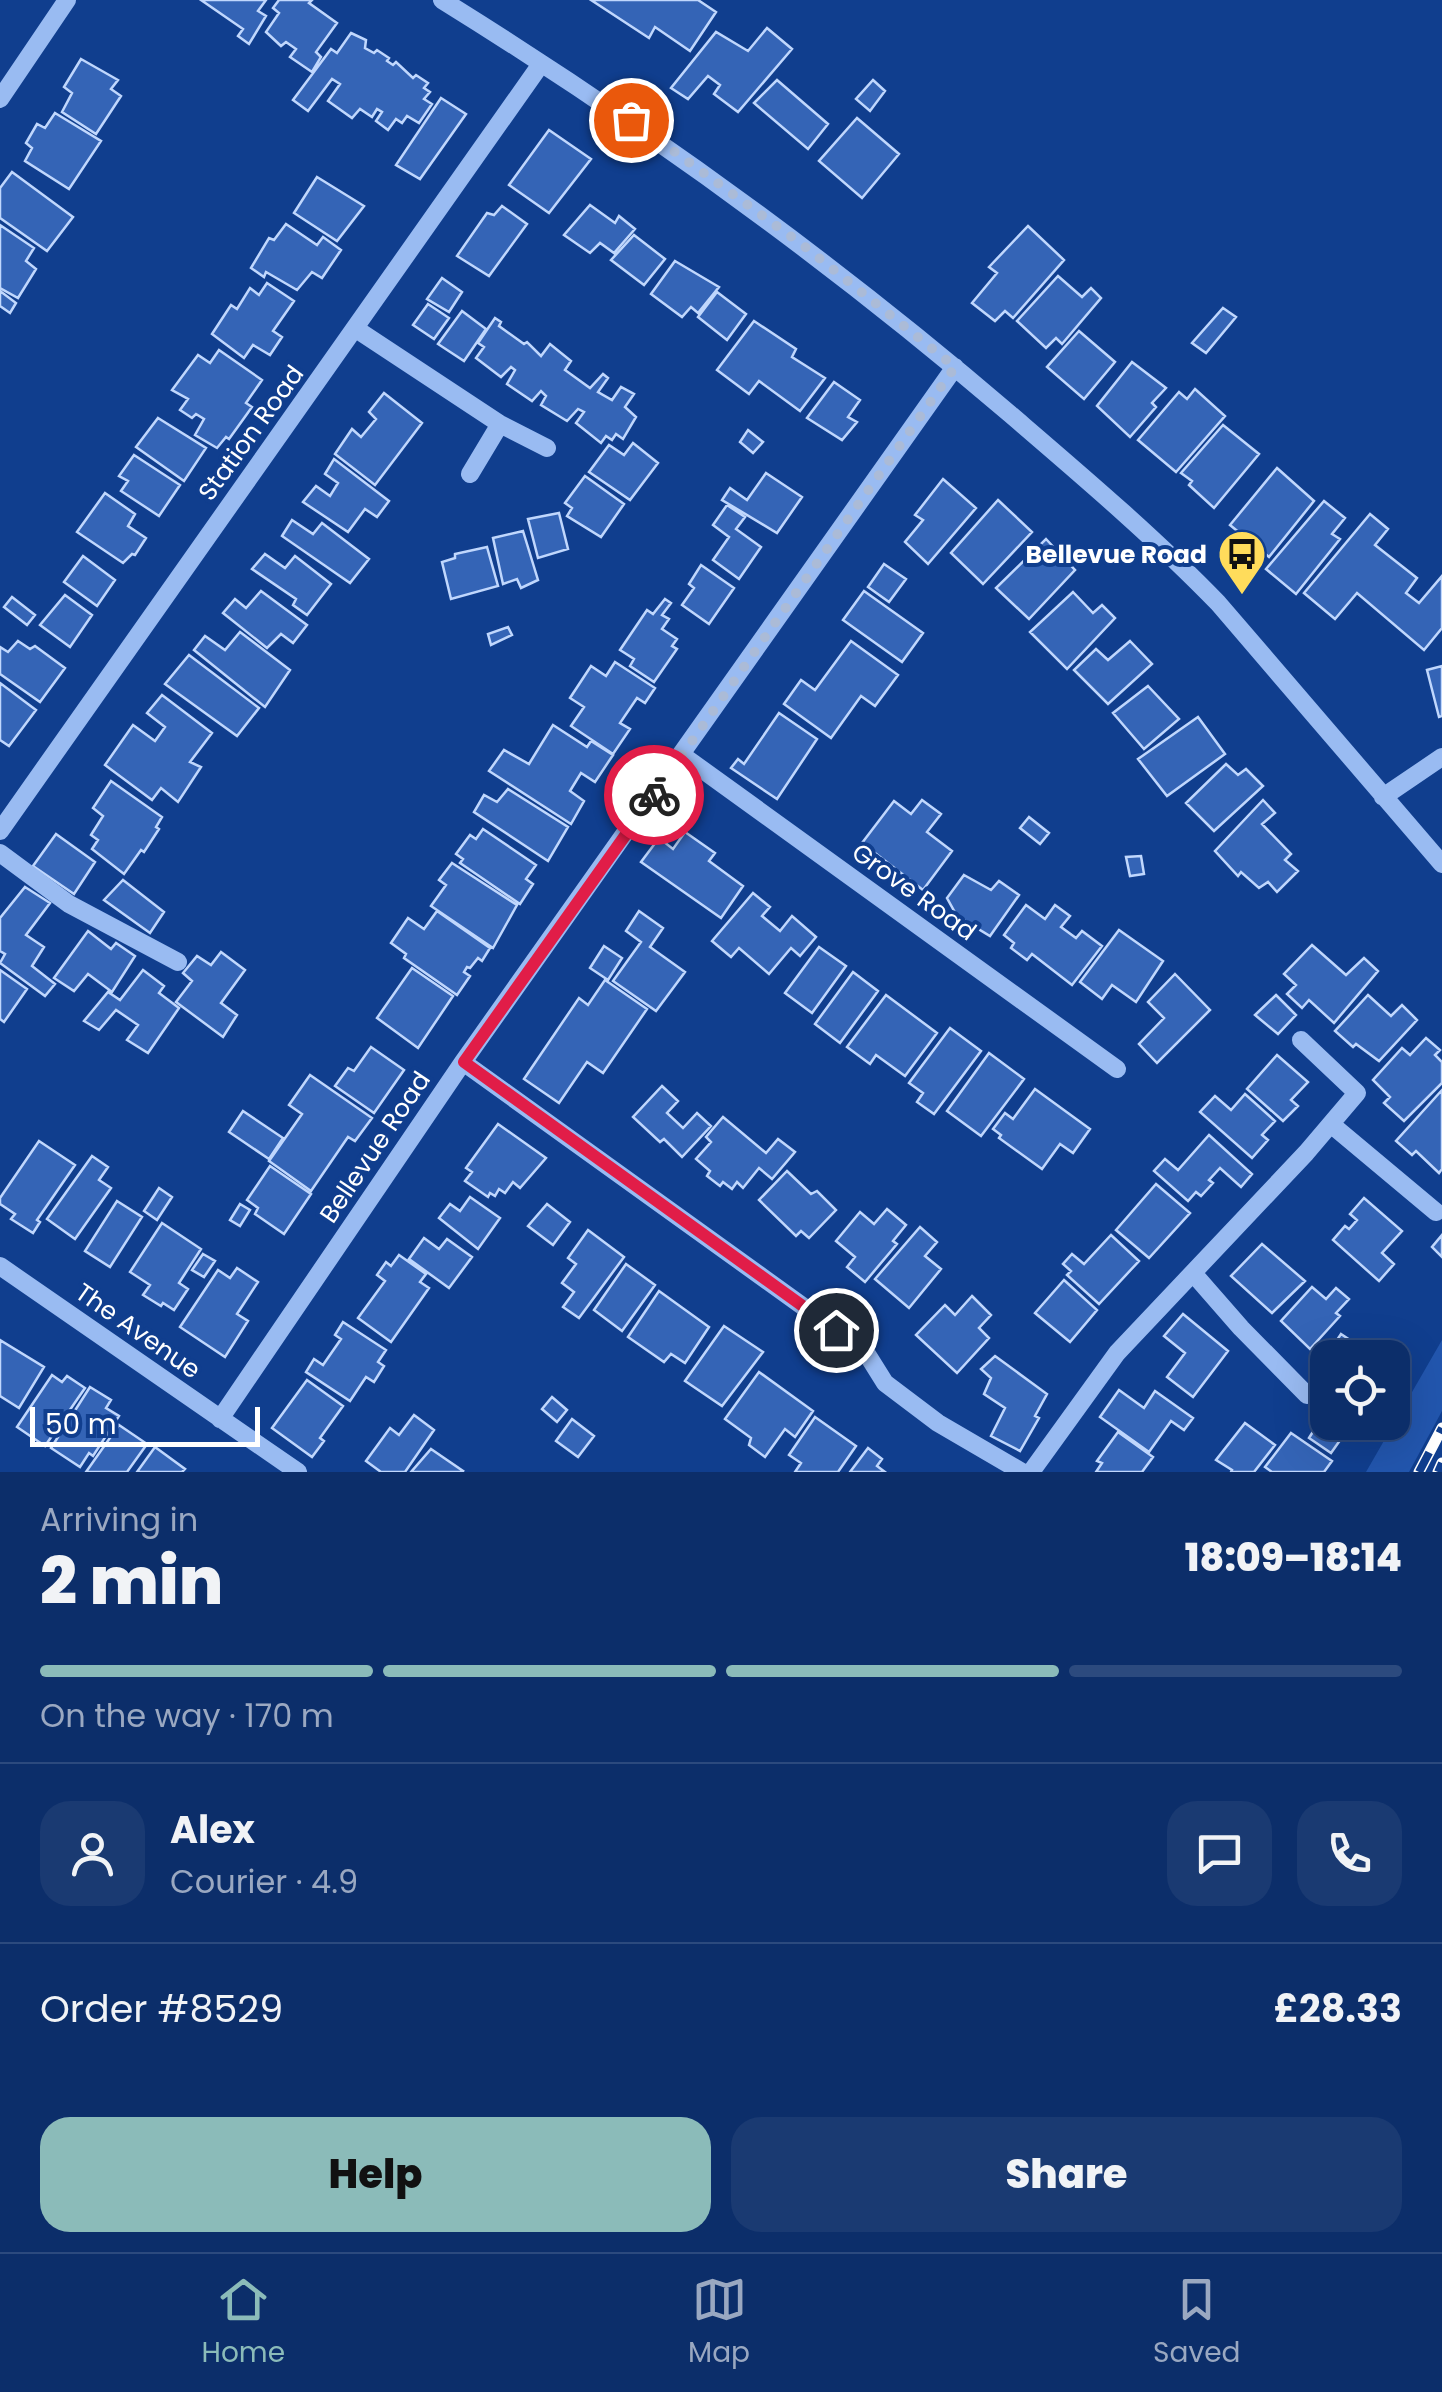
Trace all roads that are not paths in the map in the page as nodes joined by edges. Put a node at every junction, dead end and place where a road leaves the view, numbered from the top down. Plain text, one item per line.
1 (66, 0) edge
2 (442, 0) edge
3 (541, 64) junction
4 (0, 99) edge
5 (356, 330) junction
6 (955, 367) junction
7 (500, 424) junction
8 (547, 448) dead end
9 (470, 474) dead end
10 (682, 755) junction
11 (1442, 757) edge
12 (1383, 797) junction
13 (0, 831) edge
14 (0, 854) edge
15 (1442, 864) edge
16 (178, 962) dead end
17 (1301, 1040) dead end
18 (464, 1062) junction
19 (1117, 1069) dead end
20 (1332, 1125) junction
21 (1436, 1212) dead end
22 (0, 1266) edge
23 (1193, 1274) junction
24 (1307, 1395) dead end
25 (220, 1419) junction
26 (298, 1472) edge
27 (1022, 1472) edge
28 (1031, 1472) edge

1 - 4 street
2 - 3 street
3 - 5 street, Station Road
3 - 6 street
5 - 7 street
5 - 13 street, Station Road
6 - 10 street, Bellevue Road
6 - 12 street
7 - 8 street
7 - 9 street
10 - 18 street, Bellevue Road
10 - 19 street, Grove Road
11 - 12 street
12 - 15 street
14 - 16 street
17 - 20 street
18 - 25 street, Bellevue Road
18 - 27 street
20 - 21 street
20 - 23 street
22 - 25 street, The Avenue
23 - 24 street
23 - 28 street
25 - 26 street, The Avenue

